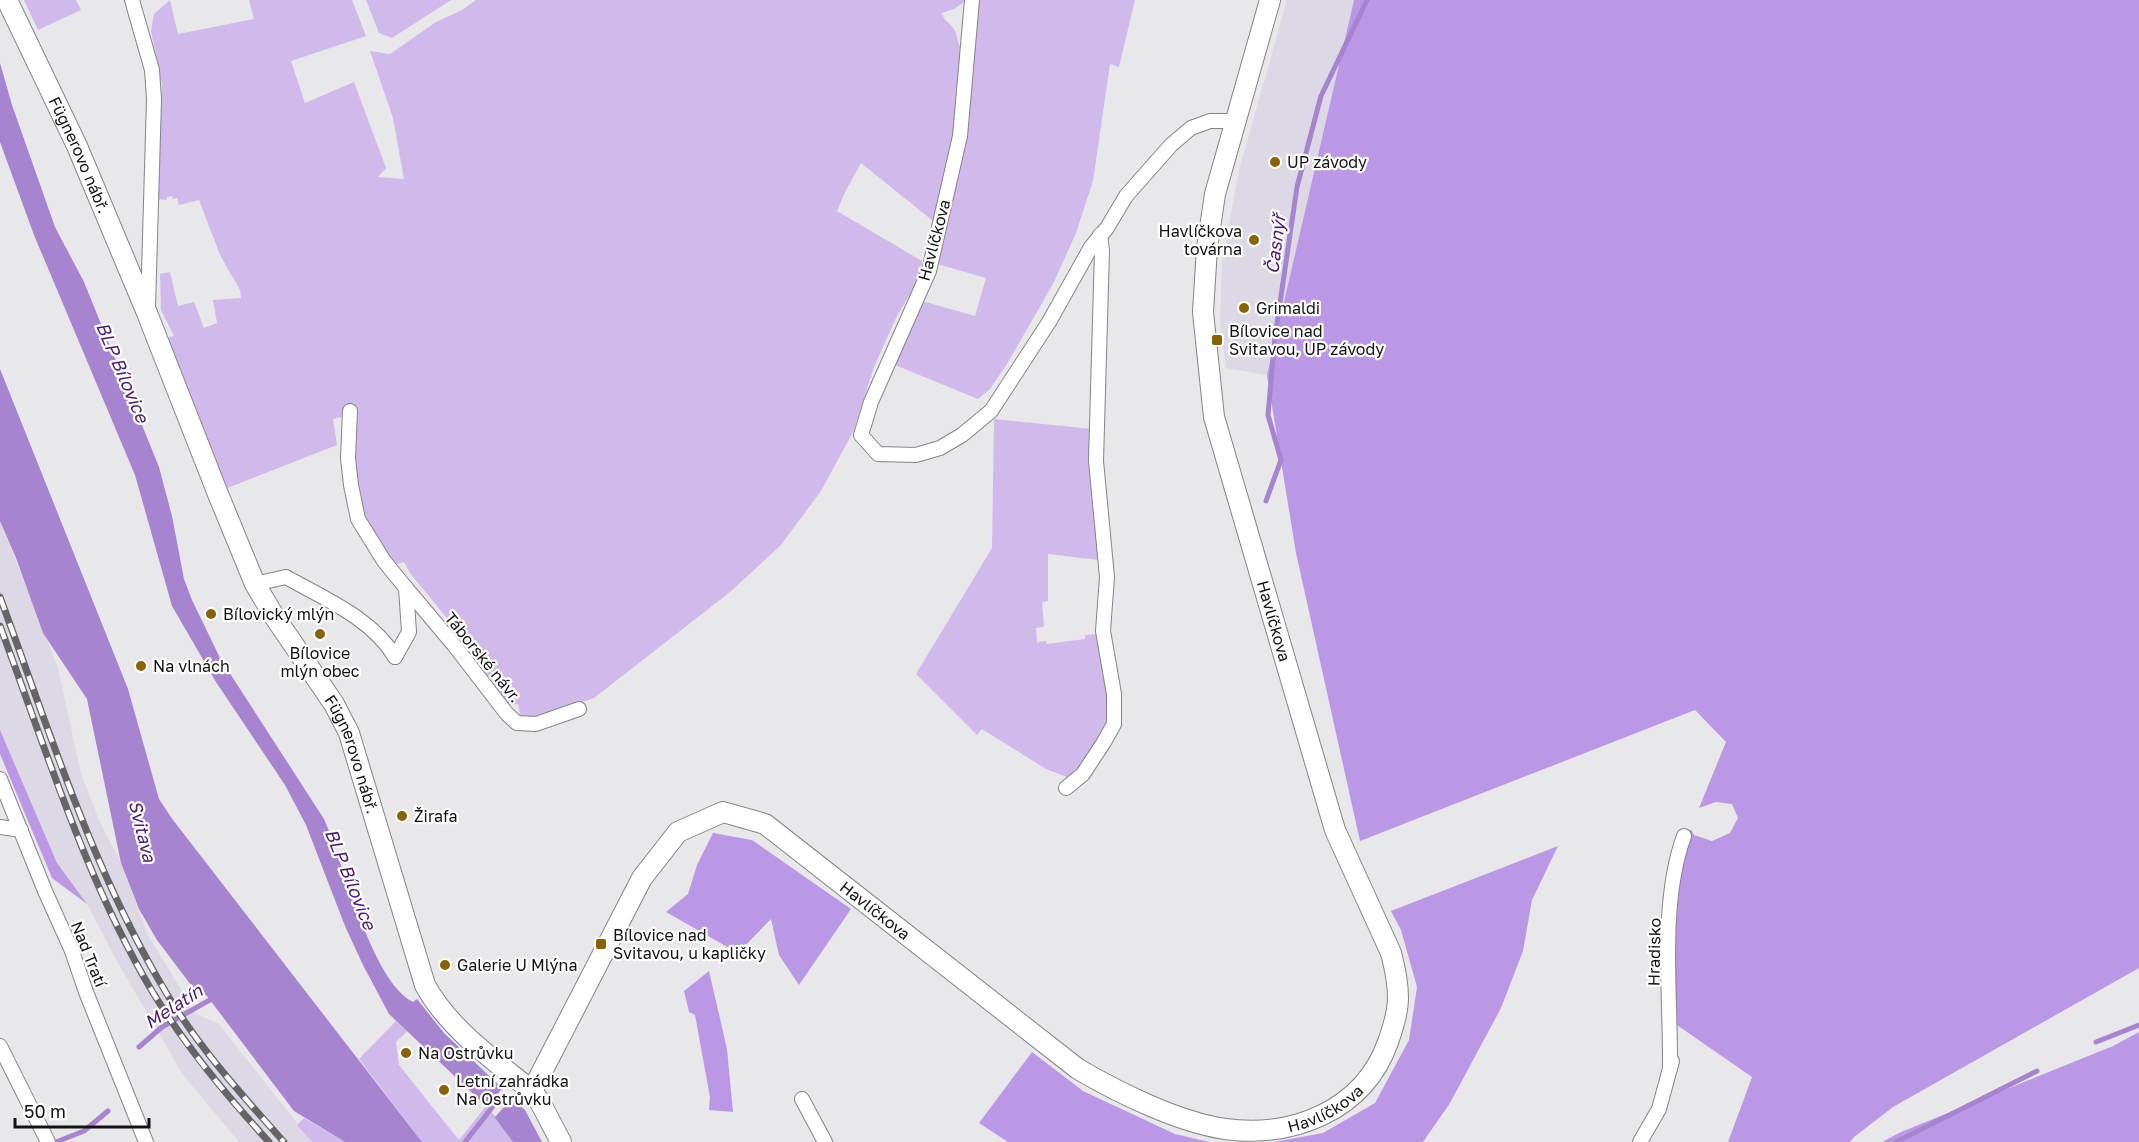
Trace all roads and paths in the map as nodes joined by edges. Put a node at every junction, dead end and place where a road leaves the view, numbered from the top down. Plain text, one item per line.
1 (6, 0) edge
2 (132, 0) edge
3 (972, 0) edge
4 (1270, 0) edge
5 (1237, 121) junction
6 (1100, 235) junction
7 (147, 313) junction
8 (350, 411) dead end
9 (255, 584) junction
10 (406, 588) junction
11 (579, 709) dead end
12 (0, 779) edge
13 (1066, 788) dead end
14 (0, 827) edge
15 (21, 830) junction
16 (1684, 836) dead end
17 (1678, 1037) dead end
18 (0, 1046) edge
19 (1670, 1070) junction
20 (532, 1091) junction
21 (802, 1099) dead end
22 (47, 1140) edge
23 (146, 1142) edge
24 (561, 1142) edge
25 (825, 1142) edge
26 (1640, 1142) edge

1 - 7 main road, Fügnerovo nábř.
2 - 7 street, Fügnerovo nábř.
3 - 6 street, Havlíčkova
4 - 5 main road, Havlíčkova
5 - 6 street, Havlíčkova
5 - 20 main road, Havlíčkova
6 - 13 street
7 - 9 main road, Fügnerovo nábř.
8 - 10 street, Táborské návr.
9 - 10 street
9 - 20 main road, Fügnerovo nábř.
10 - 11 street, Táborské návr.
12 - 15 street, Nad Tratí
14 - 15 street
15 - 23 street, Nad Tratí
16 - 19 street, Hradisko
17 - 19 street, Hradisko
18 - 22 street
19 - 26 street, Hradisko
20 - 24 main road, Fügnerovo nábř.
21 - 25 street

